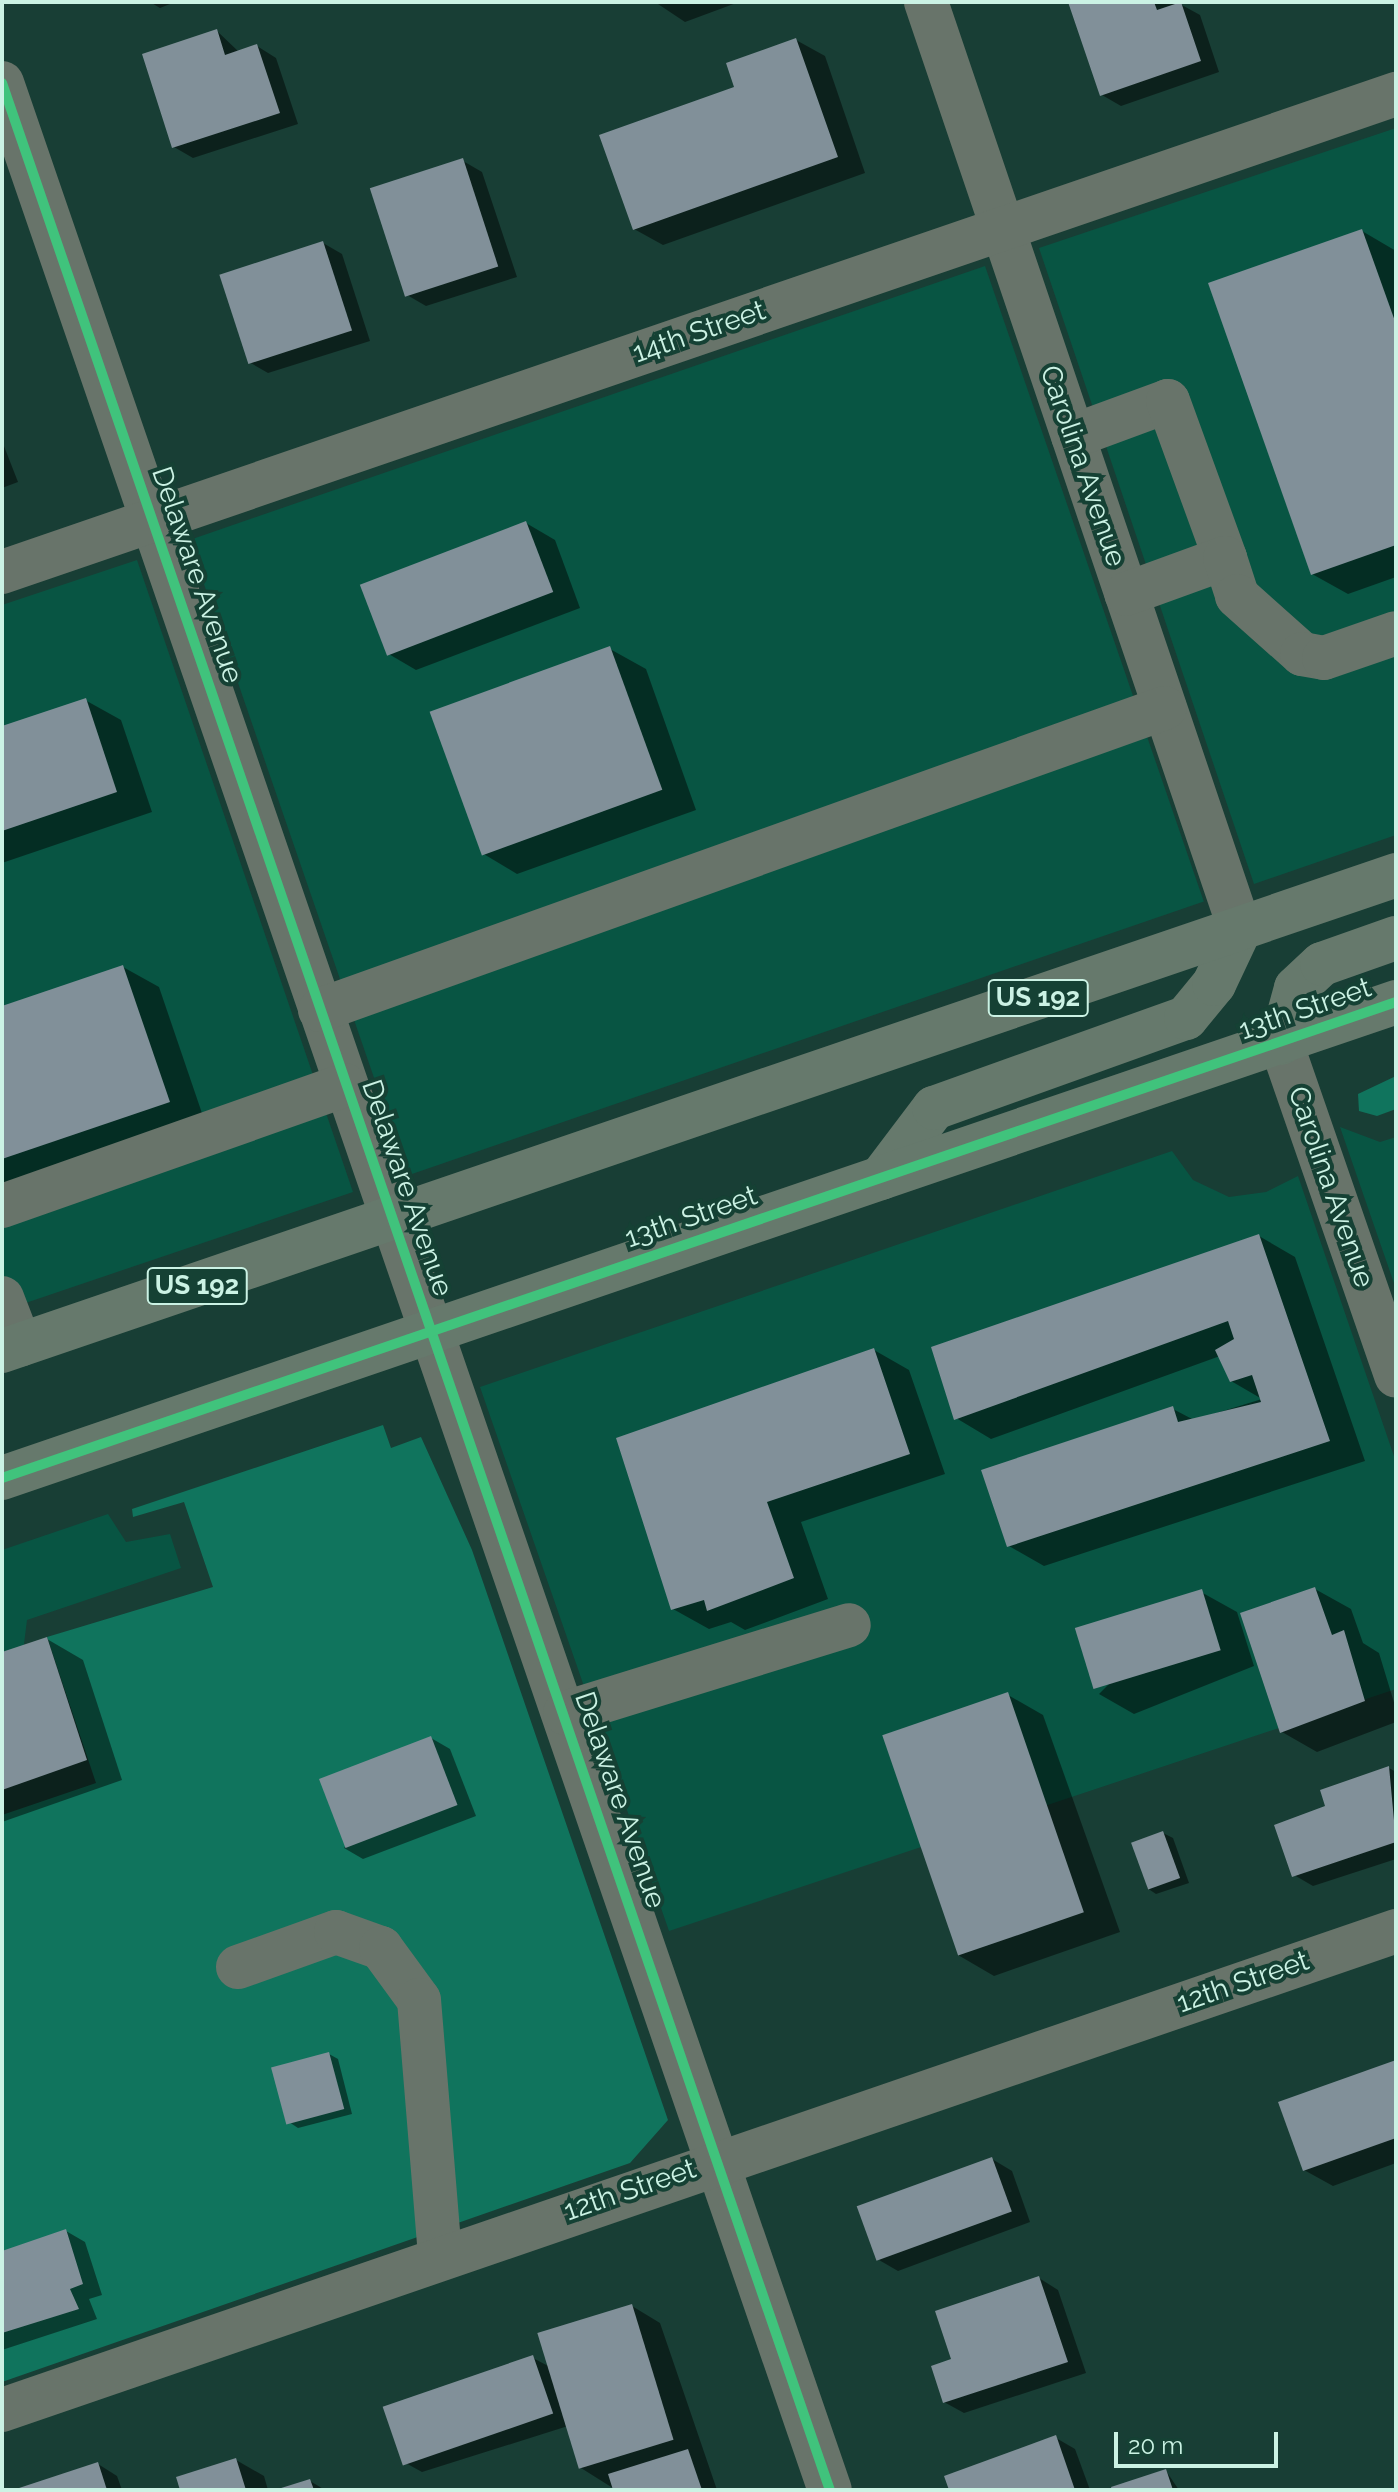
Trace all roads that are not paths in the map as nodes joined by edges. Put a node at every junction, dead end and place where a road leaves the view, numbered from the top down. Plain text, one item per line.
1 (926, 2) edge
2 (2, 83) edge
3 (1396, 94) edge
4 (1002, 227) junction
5 (1073, 436) junction
6 (153, 522) junction
7 (1225, 558) junction
8 (2, 572) edge
9 (1126, 594) junction
10 (1396, 633) edge
11 (1165, 708) junction
12 (1396, 875) edge
13 (1240, 929) junction
14 (1396, 938) edge
15 (1396, 1002) edge
16 (320, 1010) junction
17 (1281, 1043) junction
18 (345, 1085) junction
19 (881, 1178) junction
20 (2, 1206) edge
21 (392, 1221) junction
22 (2, 1298) edge
23 (431, 1331) junction
24 (8, 1353) edge
25 (1396, 1376) edge
26 (2, 1478) edge
27 (849, 1625) dead end
28 (565, 1713) junction
29 (1396, 1931) edge
30 (238, 1967) dead end
31 (717, 2160) junction
32 (440, 2255) junction
33 (2, 2410) edge
34 (830, 2490) edge

1 - 4 street, Carolina Avenue
2 - 6 street, Delaware Avenue
3 - 4 street, 14th Street
4 - 5 street, Carolina Avenue
4 - 6 street, 14th Street
5 - 7 street
5 - 9 street, Carolina Avenue
6 - 8 street, 14th Street
6 - 16 street, Delaware Avenue
7 - 9 street
7 - 10 street
9 - 11 street, Carolina Avenue
11 - 13 street, Carolina Avenue
11 - 16 street
12 - 13 highway, US 192
13 - 19 highway
13 - 21 highway, US 192
14 - 17 highway
15 - 17 highway, 13th Street
16 - 18 street, Delaware Avenue
17 - 19 highway, 13th Street
17 - 25 street, Carolina Avenue
18 - 20 street
18 - 21 street, Delaware Avenue
19 - 23 highway, 13th Street
21 - 23 street, Delaware Avenue
21 - 24 highway, US 192
22 - 24 street
23 - 26 highway, 13th Street
23 - 28 street, Delaware Avenue
27 - 28 street
28 - 31 street, Delaware Avenue
29 - 31 street, 12th Street
30 - 32 street
31 - 32 street, 12th Street
31 - 34 street, Delaware Avenue
32 - 33 street, 12th Street

